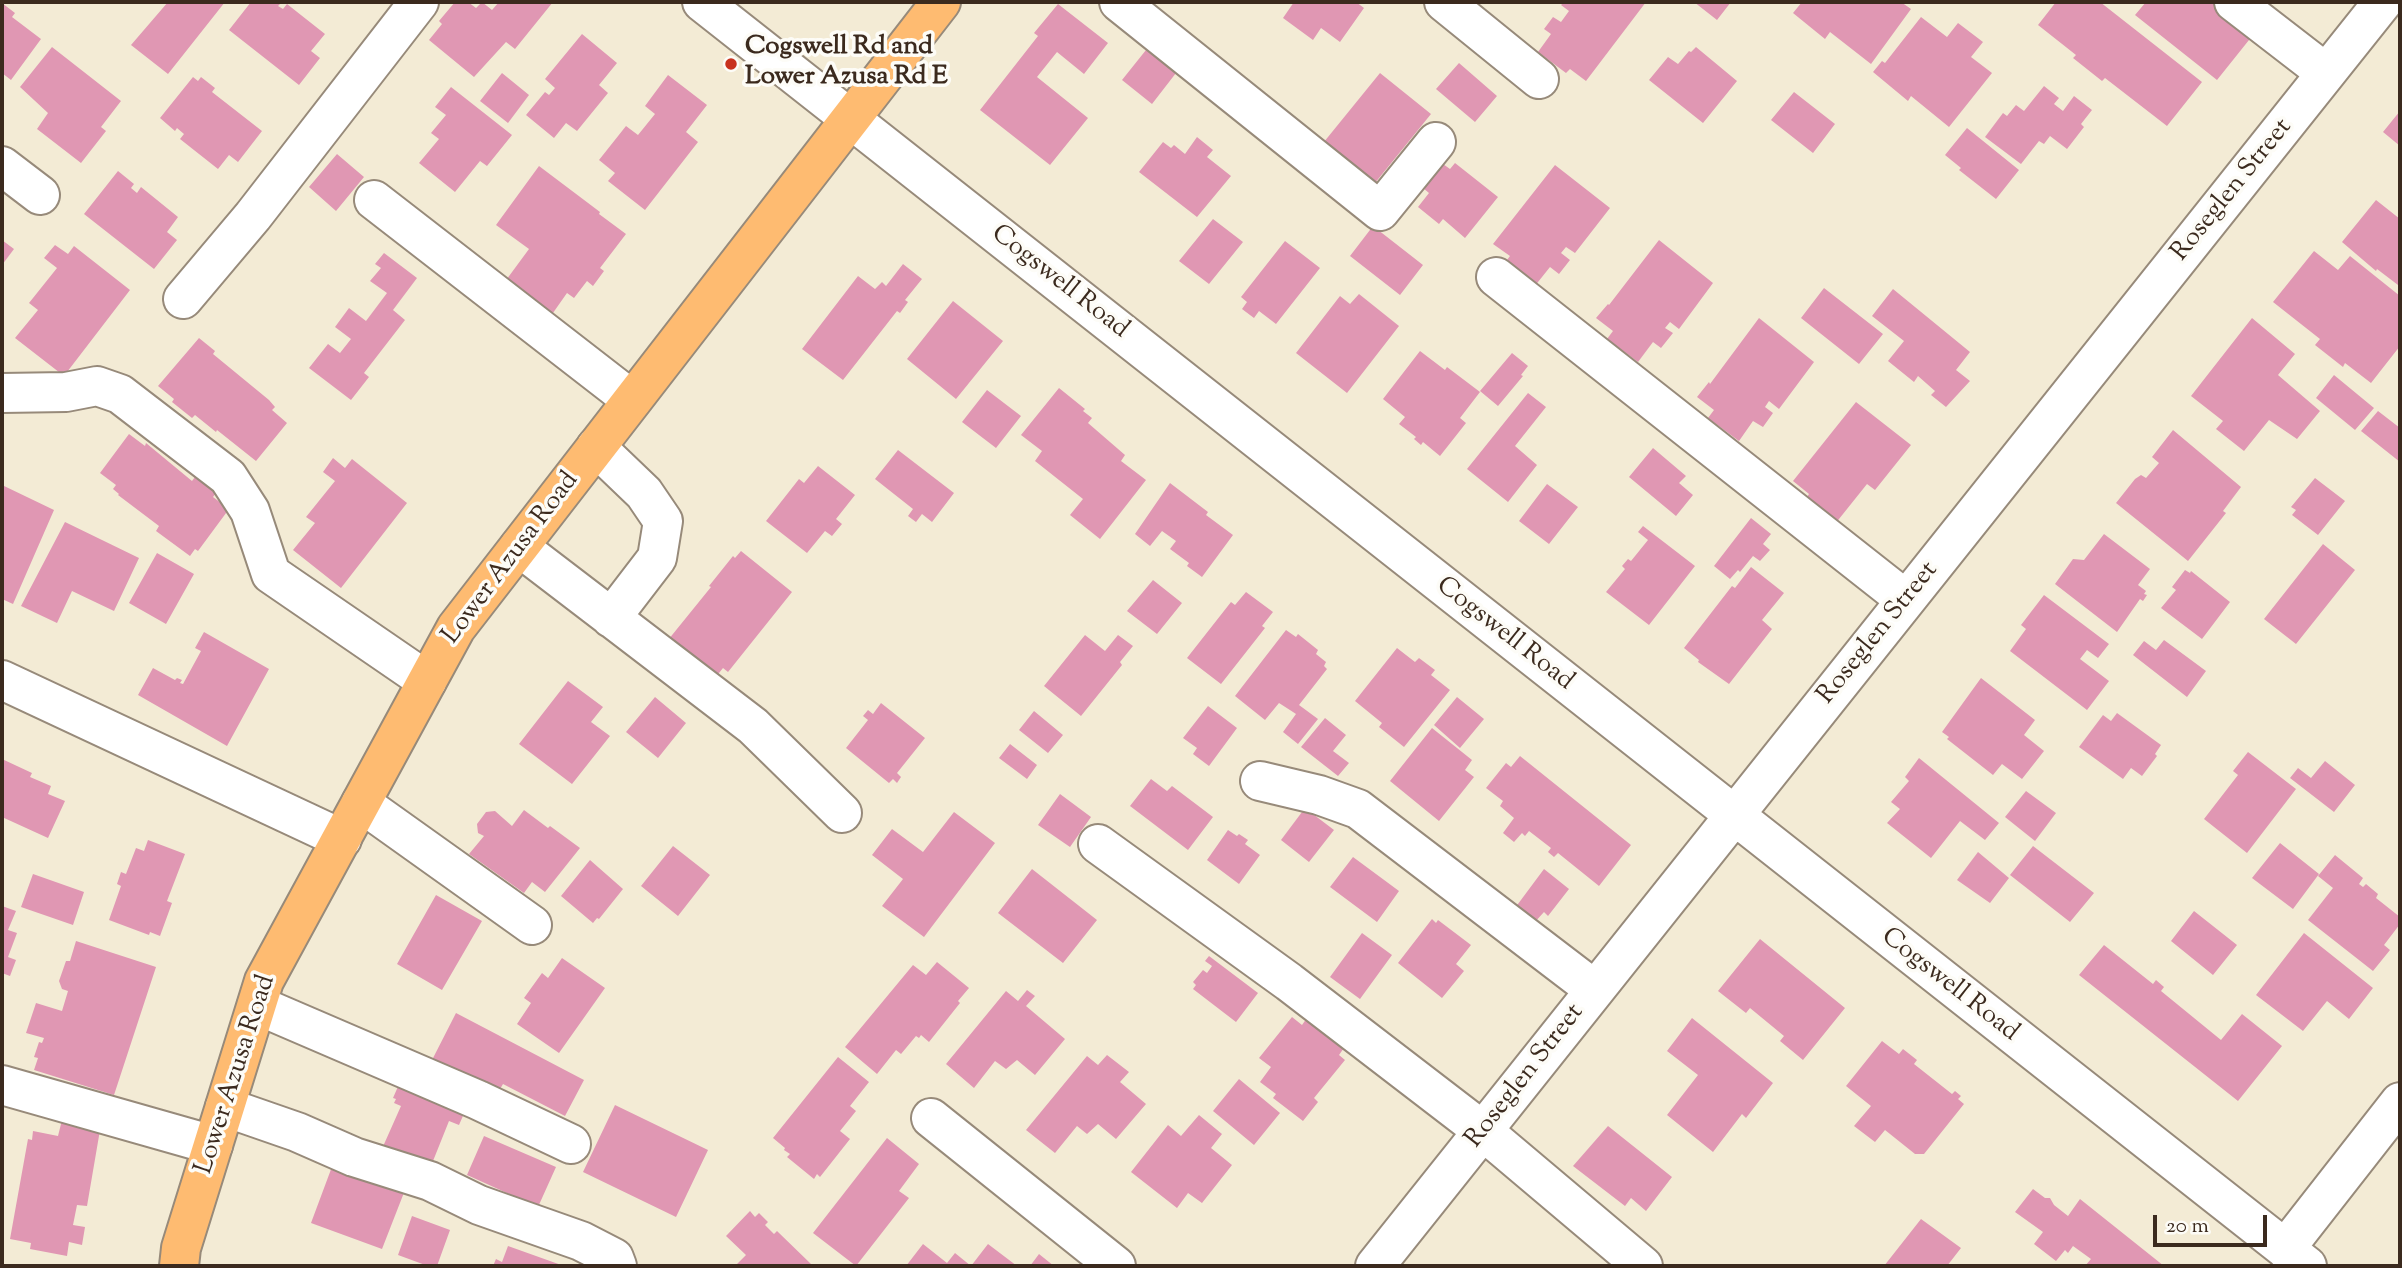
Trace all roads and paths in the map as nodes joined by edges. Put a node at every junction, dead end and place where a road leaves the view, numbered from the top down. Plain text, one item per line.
1 (419, 2) edge
2 (702, 2) edge
3 (941, 2) edge
4 (1119, 2) edge
5 (1444, 2) edge
6 (2234, 2) edge
7 (2384, 2) edge
8 (2326, 73) junction
9 (1539, 79) dead end
10 (849, 118) junction
11 (1436, 142) dead end
12 (2, 166) edge
13 (40, 195) dead end
14 (374, 200) dead end
15 (1496, 277) dead end
16 (183, 299) dead end
17 (2, 393) edge
18 (632, 400) junction
19 (596, 447) junction
20 (519, 547) junction
21 (1906, 600) junction
22 (611, 618) junction
23 (2, 680) edge
24 (427, 681) junction
25 (1260, 781) dead end
26 (361, 803) junction
27 (842, 813) dead end
28 (1733, 816) junction
29 (342, 839) junction
30 (1098, 844) dead end
31 (532, 925) dead end
32 (1595, 990) junction
33 (257, 1005) junction
34 (2, 1086) edge
35 (2400, 1102) edge
36 (225, 1107) junction
37 (930, 1118) dead end
38 (1483, 1131) junction
39 (570, 1144) dead end
40 (213, 1145) junction
41 (2296, 1258) edge
42 (179, 1266) edge
43 (617, 1266) edge
44 (1116, 1266) edge
45 (1375, 1266) edge
46 (1643, 1266) edge

1 - 16 street
2 - 10 street, Cogswell Road
3 - 10 main road, Lower Azusa Road
4 - 11 street
5 - 9 street
6 - 8 street
7 - 8 street, Roseglen Street
8 - 21 street, Roseglen Street
10 - 18 main road, Lower Azusa Road
10 - 28 street, Cogswell Road
12 - 13 street
14 - 18 street
15 - 21 street
17 - 24 street
18 - 19 main road, Lower Azusa Road
19 - 20 main road, Lower Azusa Road
19 - 22 street
20 - 22 street
20 - 24 main road, Lower Azusa Road
21 - 28 street, Roseglen Street
22 - 27 street
23 - 29 street
24 - 26 main road, Lower Azusa Road
25 - 32 street
26 - 29 main road, Lower Azusa Road
26 - 31 street
28 - 32 street, Roseglen Street
28 - 41 street, Cogswell Road
29 - 33 main road, Lower Azusa Road
30 - 38 street
32 - 38 street, Roseglen Street
33 - 36 main road, Lower Azusa Road
33 - 39 street
34 - 40 street
35 - 41 street
36 - 40 main road, Lower Azusa Road
36 - 43 street
37 - 44 street
38 - 45 street, Roseglen Street
38 - 46 street
40 - 42 main road, Lower Azusa Road

